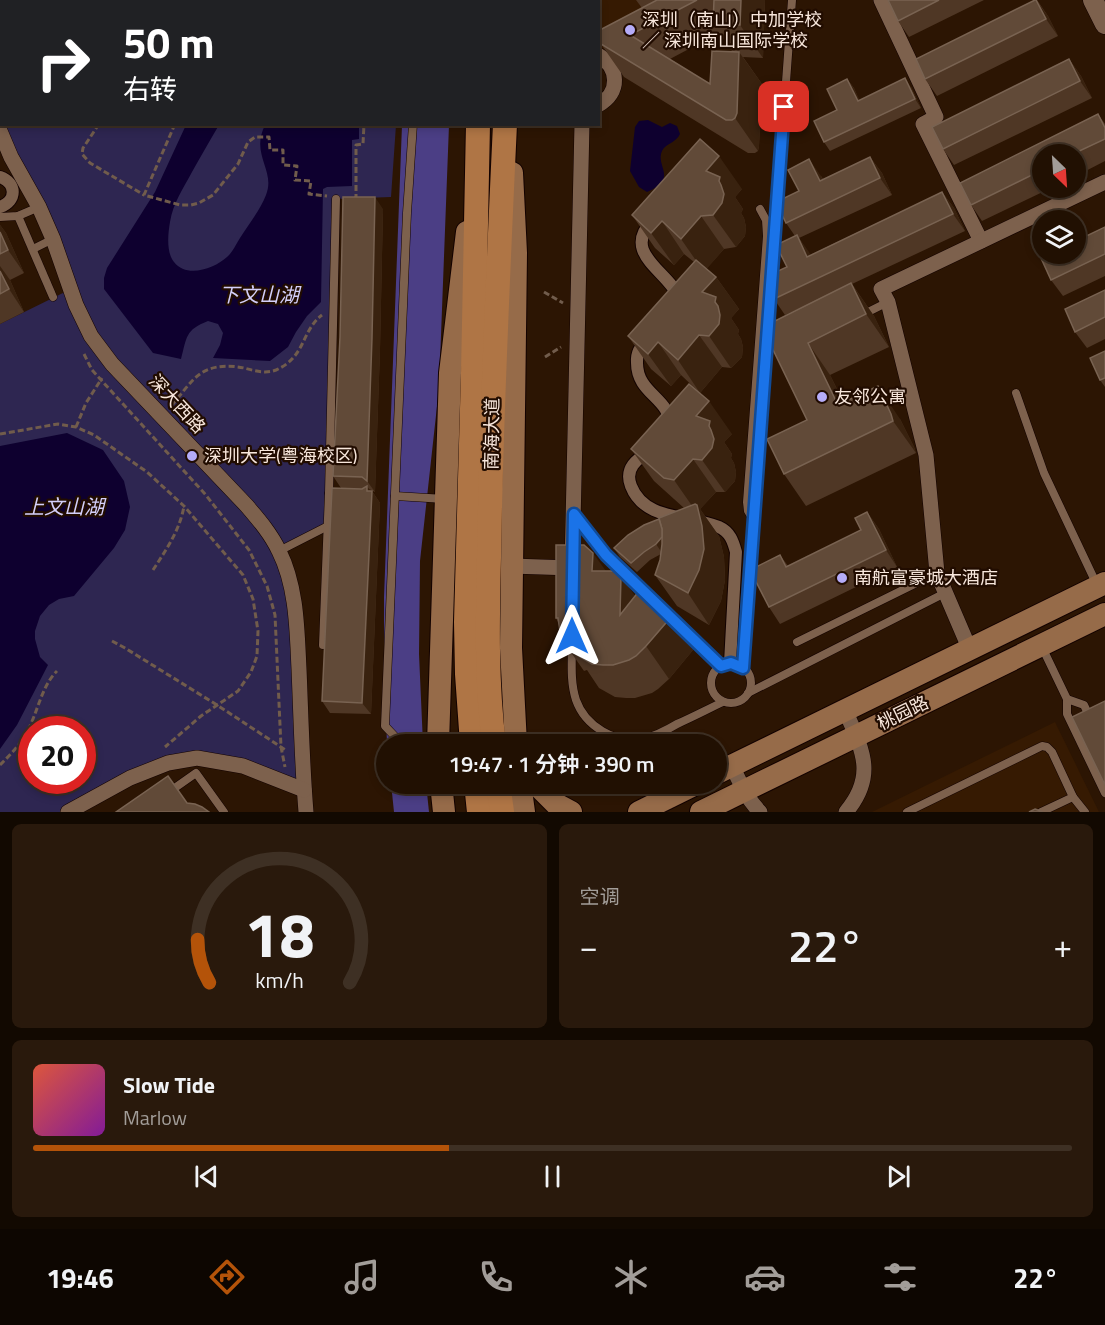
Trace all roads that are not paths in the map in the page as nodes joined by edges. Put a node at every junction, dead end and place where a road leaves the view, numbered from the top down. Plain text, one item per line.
1 (792, 0) edge
2 (881, 0) edge
3 (1093, 0) edge
4 (1105, 24) edge
5 (607, 56) edge
6 (600, 104) edge
7 (413, 126) edge
8 (478, 126) edge
9 (507, 126) edge
10 (507, 126) edge
11 (582, 126) edge
12 (0, 131) edge
13 (477, 151) junction
14 (5, 160) edge
15 (0, 177) edge
16 (1105, 182) edge
17 (336, 199) road end
18 (0, 207) edge
19 (39, 207) junction
20 (760, 210) dead end
21 (659, 213) edge
22 (18, 216) junction
23 (0, 217) edge
24 (53, 239) junction
25 (981, 241) junction
26 (33, 249) junction
27 (53, 297) dead end
28 (888, 302) junction
29 (678, 315) edge
30 (859, 316) edge
31 (657, 332) edge
32 (1016, 393) dead end
33 (329, 494) junction
34 (350, 494) edge
35 (395, 496) junction
36 (445, 499) junction
37 (574, 514) junction
38 (754, 521) junction
39 (328, 526) junction
40 (279, 551) junction
41 (511, 566) junction
42 (937, 573) junction
43 (1101, 584) edge
44 (945, 593) junction
45 (1105, 614) edge
46 (572, 636) edge
47 (797, 642) dead end
48 (323, 645) edge
49 (1041, 646) junction
50 (970, 650) junction
51 (725, 665) junction
52 (743, 668) junction
53 (748, 693) junction
54 (1066, 699) junction
55 (723, 702) junction
56 (845, 710) junction
57 (1094, 725) edge
58 (393, 734) edge
59 (438, 734) edge
60 (471, 734) edge
61 (493, 734) edge
62 (515, 734) edge
63 (856, 736) junction
64 (196, 765) junction
65 (727, 769) edge
66 (727, 773) edge
67 (298, 787) junction
68 (744, 791) junction
69 (1105, 793) edge
70 (436, 794) edge
71 (440, 794) edge
72 (477, 794) edge
73 (500, 794) edge
74 (522, 794) edge
75 (546, 794) edge
76 (675, 794) edge
77 (1073, 797) junction
78 (159, 799) edge
79 (916, 808) junction
80 (639, 811) edge
81 (68, 812) edge
82 (224, 812) edge
83 (306, 812) edge
84 (434, 812) edge
85 (444, 812) edge
86 (479, 812) edge
87 (502, 812) edge
88 (524, 812) edge
89 (571, 812) edge
90 (701, 812) edge
91 (760, 812) edge
92 (846, 812) edge
93 (907, 812) edge
94 (926, 812) edge
95 (1041, 812) edge
96 (1085, 812) edge

1 - 38 lane
2 - 25 street
3 - 4 street
5 - 6 street
7 - 35 lane
8 - 13 main road, 南海大道
9 - 41 main road
10 - 61 main road, 南海大道
11 - 37 street
12 - 14 street, 深大西路
13 - 36 main road
13 - 60 main road, 南海大道
14 - 19 street, 深大西路
15 - 18 street
16 - 25 street
17 - 33 lane
19 - 22 lane
19 - 24 street, 深大西路
20 - 38 lane
21 - 29 street
22 - 23 lane
22 - 26 lane
24 - 26 lane
24 - 40 street, 深大西路
25 - 28 street
26 - 27 lane
28 - 30 lane
28 - 42 street
31 - 51 street
32 - 43 lane
33 - 34 lane
33 - 39 lane
35 - 36 lane
35 - 58 lane
36 - 59 main road
37 - 41 street
37 - 51 lane
38 - 52 lane
39 - 40 lane
39 - 48 lane
40 - 67 street, 深大西路
41 - 62 main road
42 - 44 street
42 - 47 lane
43 - 50 main road, 桃园路
44 - 50 street
44 - 53 lane
45 - 49 main road, 桃园路
46 - 55 lane
49 - 54 lane
49 - 63 main road, 桃园路
50 - 56 main road, 桃园路
51 - 52 lane
51 - 55 lane
52 - 53 lane
53 - 55 lane
54 - 57 lane
54 - 69 lane
56 - 63 street
56 - 65 main road, 桃园路
63 - 68 main road, 桃园路
63 - 92 street
64 - 67 street
64 - 78 lane
64 - 81 street
64 - 82 lane
66 - 68 street
67 - 83 street, 深大西路
68 - 90 main road, 桃园路
68 - 91 street
70 - 84 main road
71 - 85 main road
72 - 86 main road
73 - 87 main road
74 - 88 main road
75 - 89 main road
76 - 80 main road
77 - 79 lane
77 - 95 lane
77 - 96 lane
79 - 93 lane
79 - 94 lane

